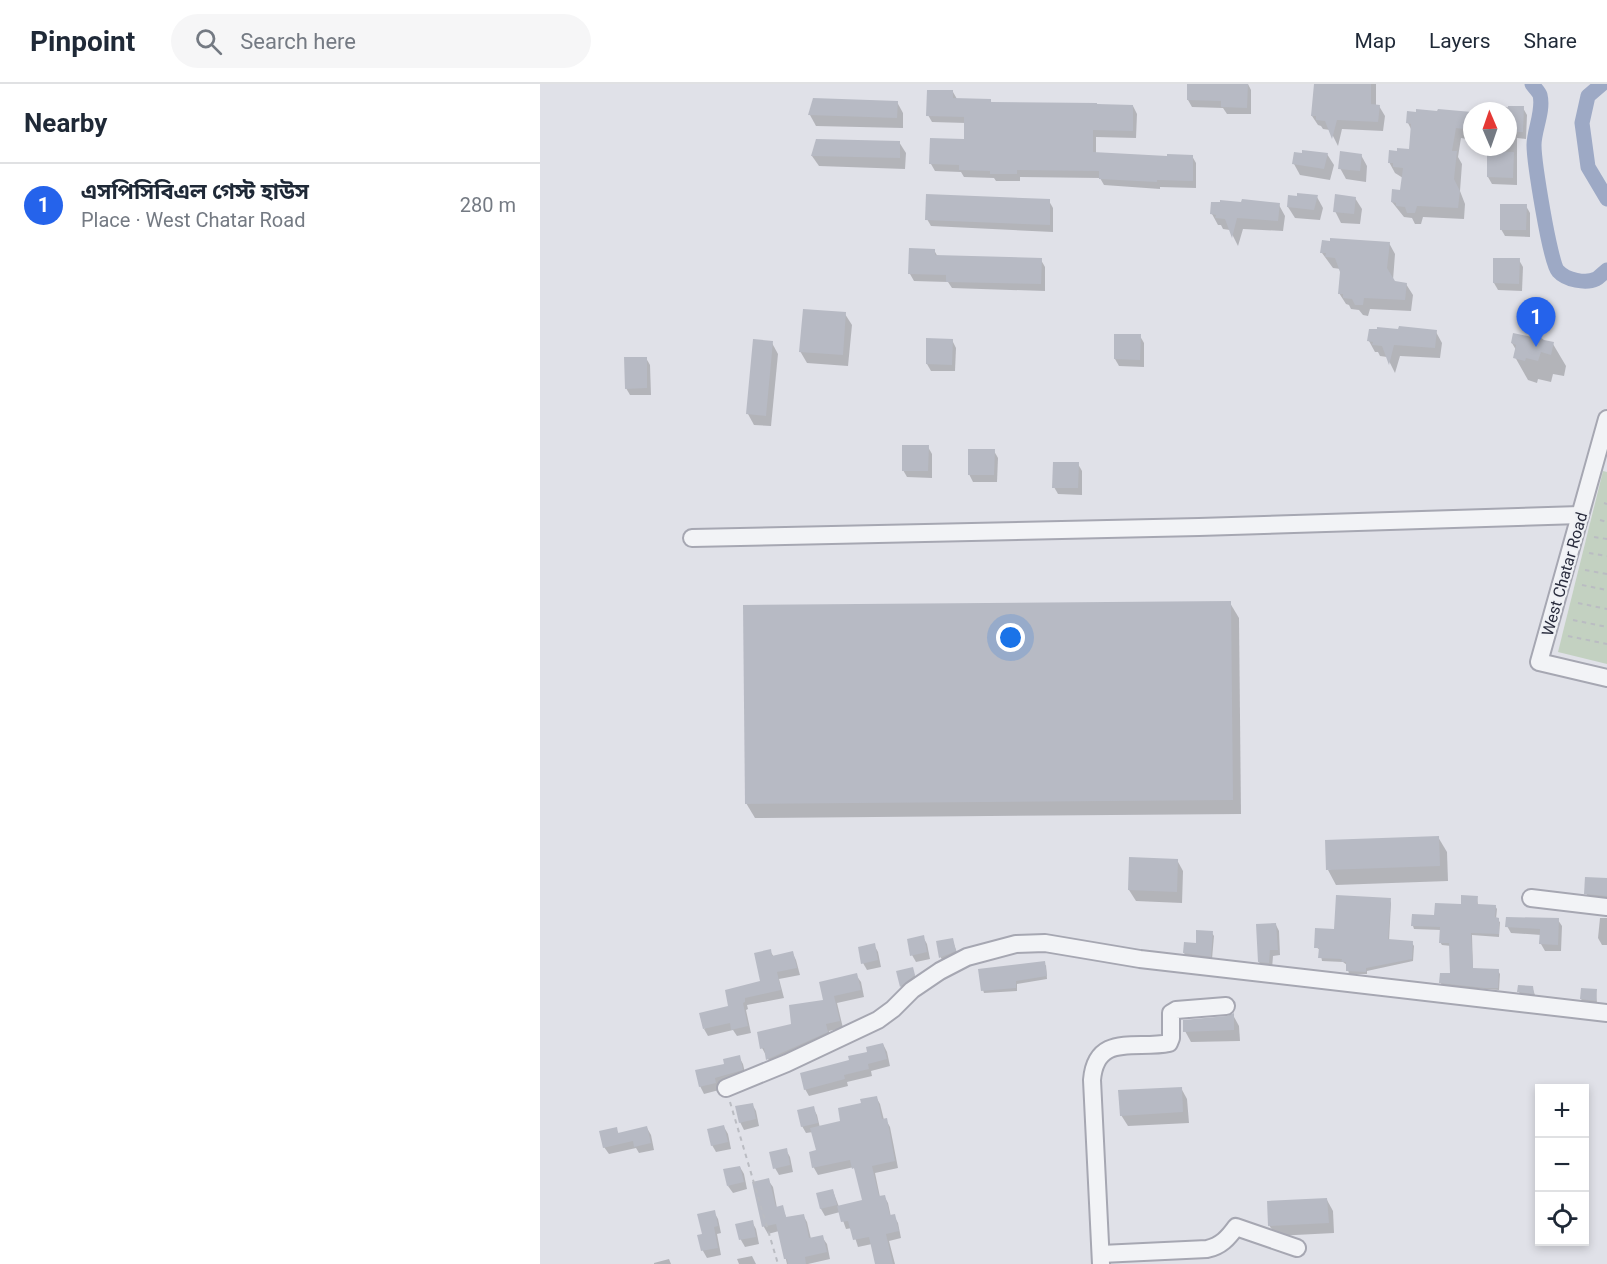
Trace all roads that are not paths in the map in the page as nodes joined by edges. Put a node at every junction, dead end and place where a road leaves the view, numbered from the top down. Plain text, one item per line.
1 (1607, 419) edge
2 (1580, 515) junction
3 (692, 538) dead end
4 (1607, 678) edge
5 (1531, 898) dead end
6 (1607, 907) edge
7 (1226, 1006) dead end
8 (1607, 1013) edge
9 (726, 1088) road end
10 (1297, 1248) dead end
11 (1101, 1259) edge

1 - 2 street, West Chatar Road
2 - 3 street
2 - 4 street, West Chatar Road
5 - 6 street
7 - 11 street
8 - 9 street
10 - 11 street

